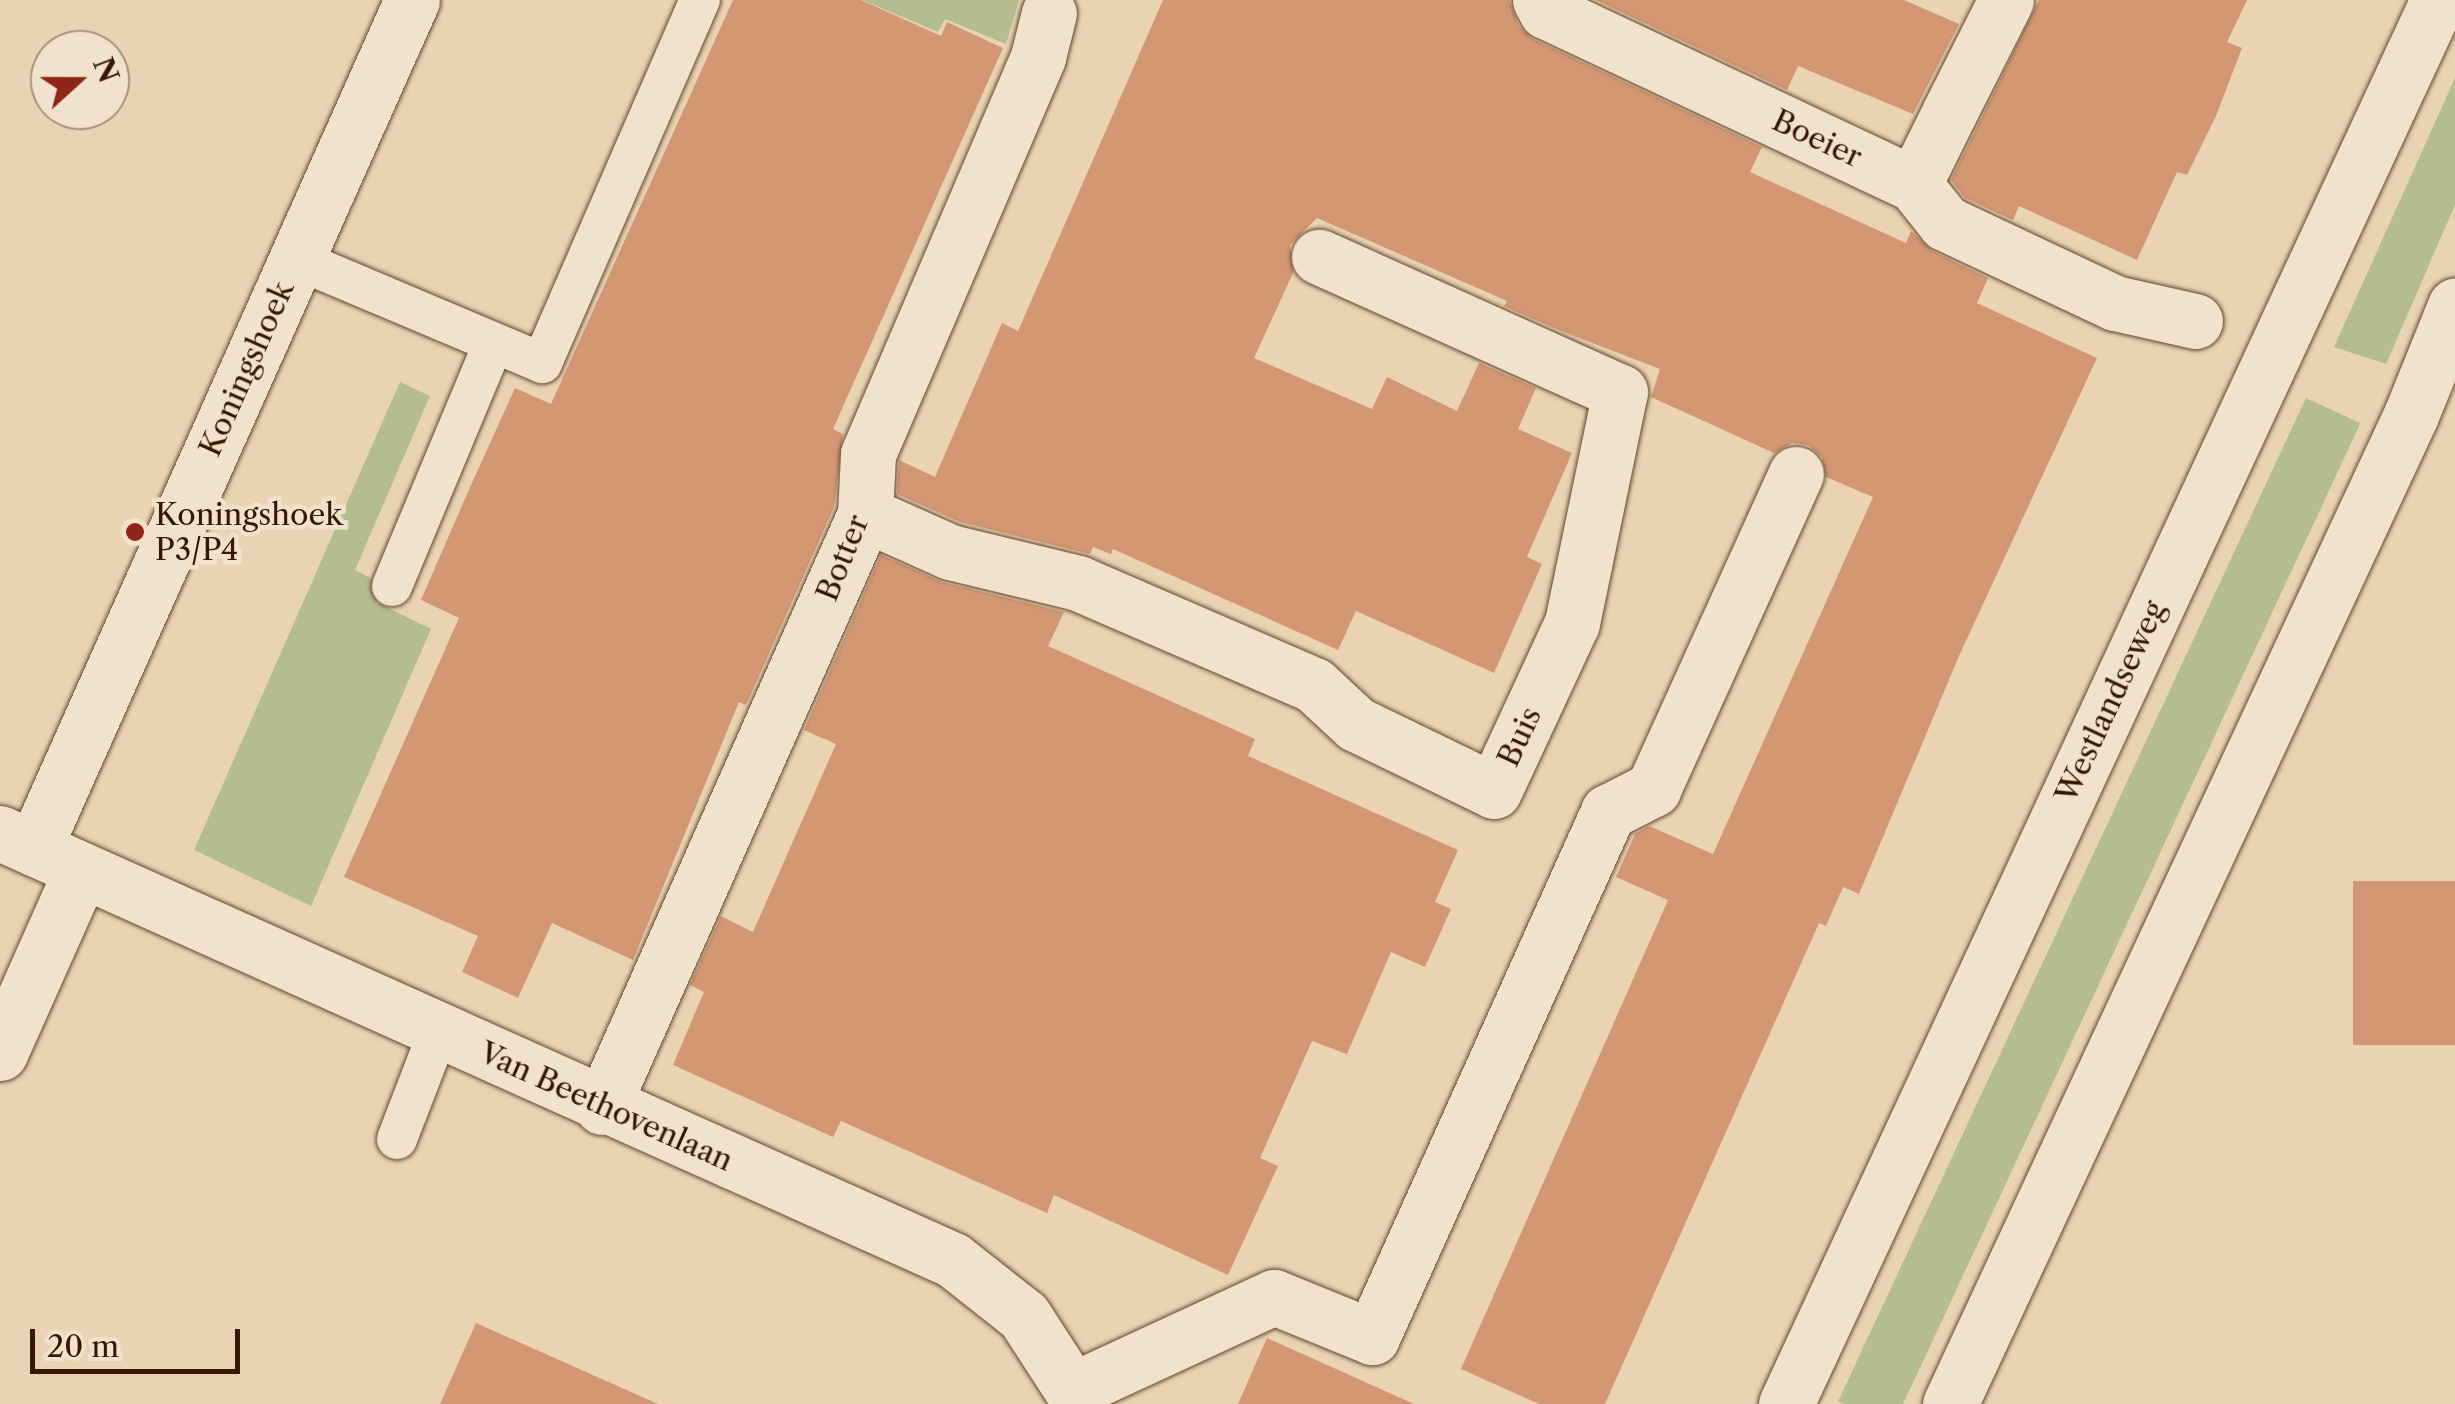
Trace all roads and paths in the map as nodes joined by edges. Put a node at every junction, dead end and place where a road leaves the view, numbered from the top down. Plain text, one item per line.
1 (412, 0) edge
2 (700, 0) edge
3 (1540, 0) edge
4 (2006, 0) edge
5 (2438, 0) edge
6 (1051, 6) edge
7 (1914, 184) junction
8 (1318, 257) dead end
9 (296, 259) junction
10 (2455, 306) edge
11 (2195, 321) dead end
12 (492, 344) junction
13 (1796, 474) dead end
14 (865, 514) junction
15 (392, 586) dead end
16 (38, 852) edge
17 (438, 1033) junction
18 (0, 1053) edge
19 (602, 1107) junction
20 (396, 1138) dead end
21 (1079, 1396) edge
22 (1786, 1404) edge
23 (1950, 1404) edge

1 - 9 street, Koningshoek
2 - 12 lane
3 - 7 street, Boeier
4 - 7 street
5 - 22 street, Westlandseweg
6 - 14 street, Botter
7 - 11 street
8 - 14 street, Buis
9 - 12 lane
9 - 16 street, Koningshoek
10 - 23 street
12 - 15 lane
13 - 21 street
14 - 19 street, Botter
16 - 17 street, Van Beethovenlaan
16 - 18 street
17 - 19 street, Van Beethovenlaan
17 - 20 lane
19 - 21 street, Van Beethovenlaan

